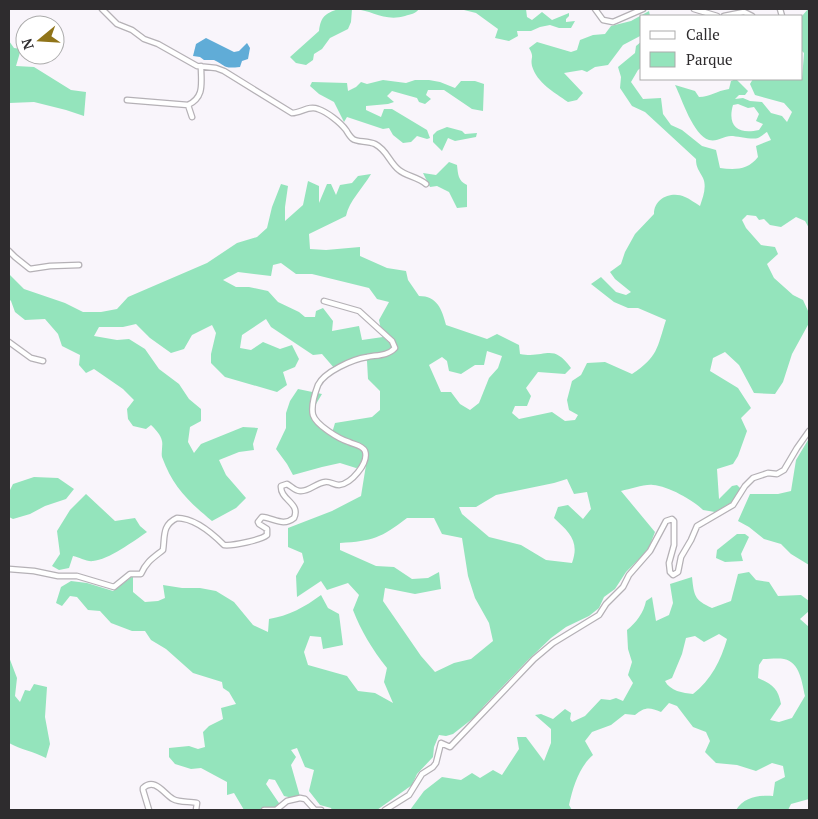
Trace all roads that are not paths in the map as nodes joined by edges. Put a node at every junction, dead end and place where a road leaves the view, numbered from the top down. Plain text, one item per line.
1 (102, 9) edge
2 (595, 9) edge
3 (644, 9) edge
4 (694, 9) edge
5 (714, 15) edge
6 (729, 15) edge
7 (750, 15) edge
8 (200, 66) junction
9 (128, 100) dead end
10 (188, 105) junction
11 (192, 118) dead end
12 (426, 184) dead end
13 (9, 251) edge
14 (79, 265) dead end
15 (324, 301) dead end
16 (9, 342) edge
17 (43, 361) dead end
18 (809, 432) edge
19 (9, 569) edge
20 (149, 810) edge
21 (196, 810) edge
22 (264, 810) edge
23 (321, 810) edge
24 (385, 810) edge

1 - 8 street
2 - 3 street
4 - 5 street
6 - 7 street
8 - 10 street
8 - 12 street
9 - 10 street
10 - 11 street
13 - 14 street
15 - 19 street
16 - 17 street
18 - 24 street
20 - 21 street
22 - 23 street

